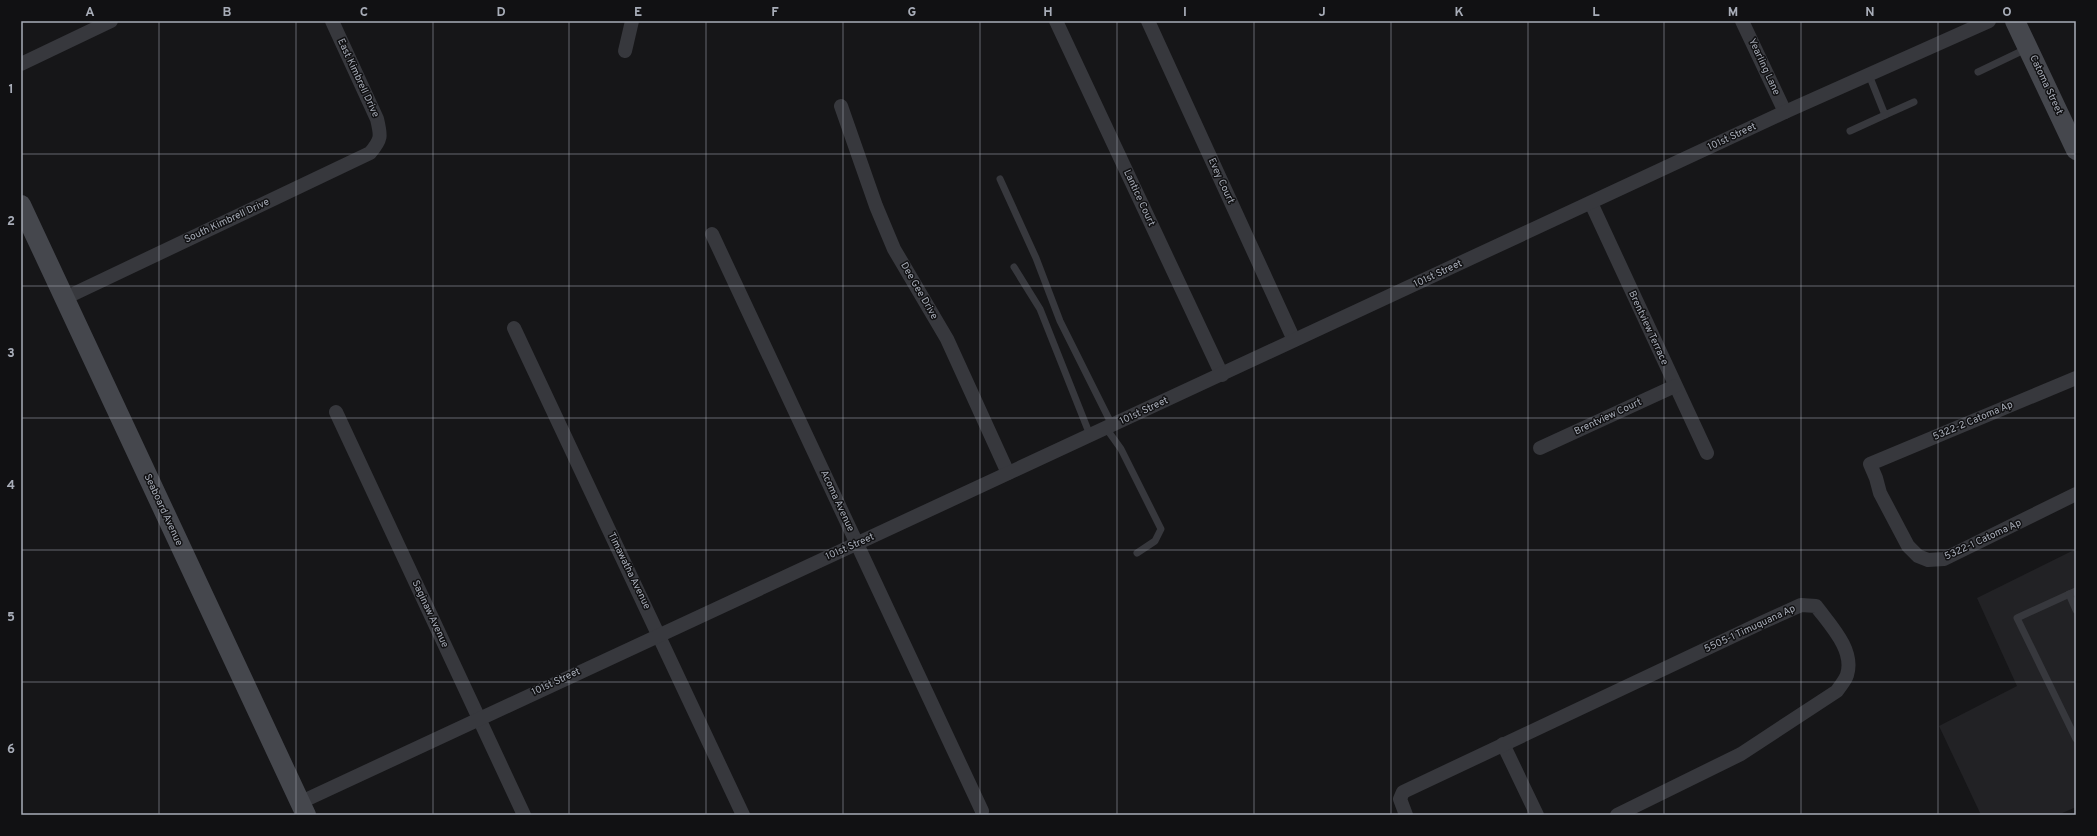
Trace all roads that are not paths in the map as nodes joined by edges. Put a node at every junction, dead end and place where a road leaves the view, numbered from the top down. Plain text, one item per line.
1 (111, 21) edge
2 (332, 21) edge
3 (632, 21) edge
4 (1056, 21) edge
5 (1148, 21) edge
6 (1742, 21) edge
7 (1988, 21) edge
8 (2015, 21) edge
9 (2028, 48) junction
10 (625, 50) dead end
11 (21, 64) edge
12 (1978, 72) dead end
13 (1869, 75) junction
14 (1914, 102) dead end
15 (840, 106) dead end
16 (1785, 112) junction
17 (1885, 115) junction
18 (1850, 131) dead end
19 (381, 136) joint
20 (2076, 150) edge
21 (1000, 179) dead end
22 (1591, 202) junction
23 (21, 205) edge
24 (712, 234) dead end
25 (1014, 267) dead end
26 (65, 298) junction
27 (514, 328) dead end
28 (1294, 340) junction
29 (1222, 375) junction
30 (2076, 378) edge
31 (1675, 386) junction
32 (336, 412) dead end
33 (1109, 427) junction
34 (1090, 435) junction
35 (1540, 448) dead end
36 (1707, 453) dead end
37 (1870, 464) joint
38 (1008, 473) junction
39 (2076, 494) edge
40 (857, 544) junction
41 (1137, 553) dead end
42 (2076, 590) edge
43 (2068, 594) junction
44 (2076, 610) edge
45 (659, 634) junction
46 (479, 718) junction
47 (2076, 739) edge
48 (1503, 744) junction
49 (304, 808) edge
50 (982, 811) dead end
51 (524, 815) edge
52 (743, 815) edge
53 (1406, 815) edge
54 (1537, 815) edge
55 (1617, 815) edge

1 - 11 street
2 - 19 street, East Kimbrell Drive
3 - 10 street
4 - 29 street, Lantice Court
5 - 28 street, Evey Court
6 - 16 street, Yearling Lane
7 - 13 street, 101st Street
8 - 9 street, Catoma Street
9 - 12 lane
9 - 20 street, Catoma Street
13 - 16 street, 101st Street
13 - 17 lane
14 - 17 lane
15 - 38 street, Dee Gee Drive
16 - 22 street, 101st Street
17 - 18 lane
19 - 26 street, South Kimbrell Drive
21 - 33 lane
22 - 28 street, 101st Street
22 - 31 street, Brentview Terrace
23 - 26 street, Seaboard Avenue
24 - 40 street, Acoma Avenue
25 - 34 lane
26 - 49 street, Seaboard Avenue
27 - 45 street, Timawatha Avenue
28 - 29 street, 101st Street
29 - 33 street, 101st Street
30 - 37 street, 5322-2 Catoma Ap
31 - 35 street, Brentview Court
31 - 36 street, Brentview Terrace
32 - 46 street, Saginaw Avenue
33 - 34 street, 101st Street
33 - 41 lane
34 - 38 street, 101st Street
37 - 39 street, 5322-1 Catoma Ap
38 - 40 street, 101st Street
40 - 45 street, 101st Street
40 - 50 street, Acoma Avenue
42 - 43 lane
43 - 44 lane
43 - 47 lane
45 - 46 street, 101st Street
45 - 52 street, Timawatha Avenue
46 - 49 street, 101st Street
46 - 51 street, Saginaw Avenue
48 - 53 street
48 - 54 street
48 - 55 street, 5505-1 Timuquana Ap

